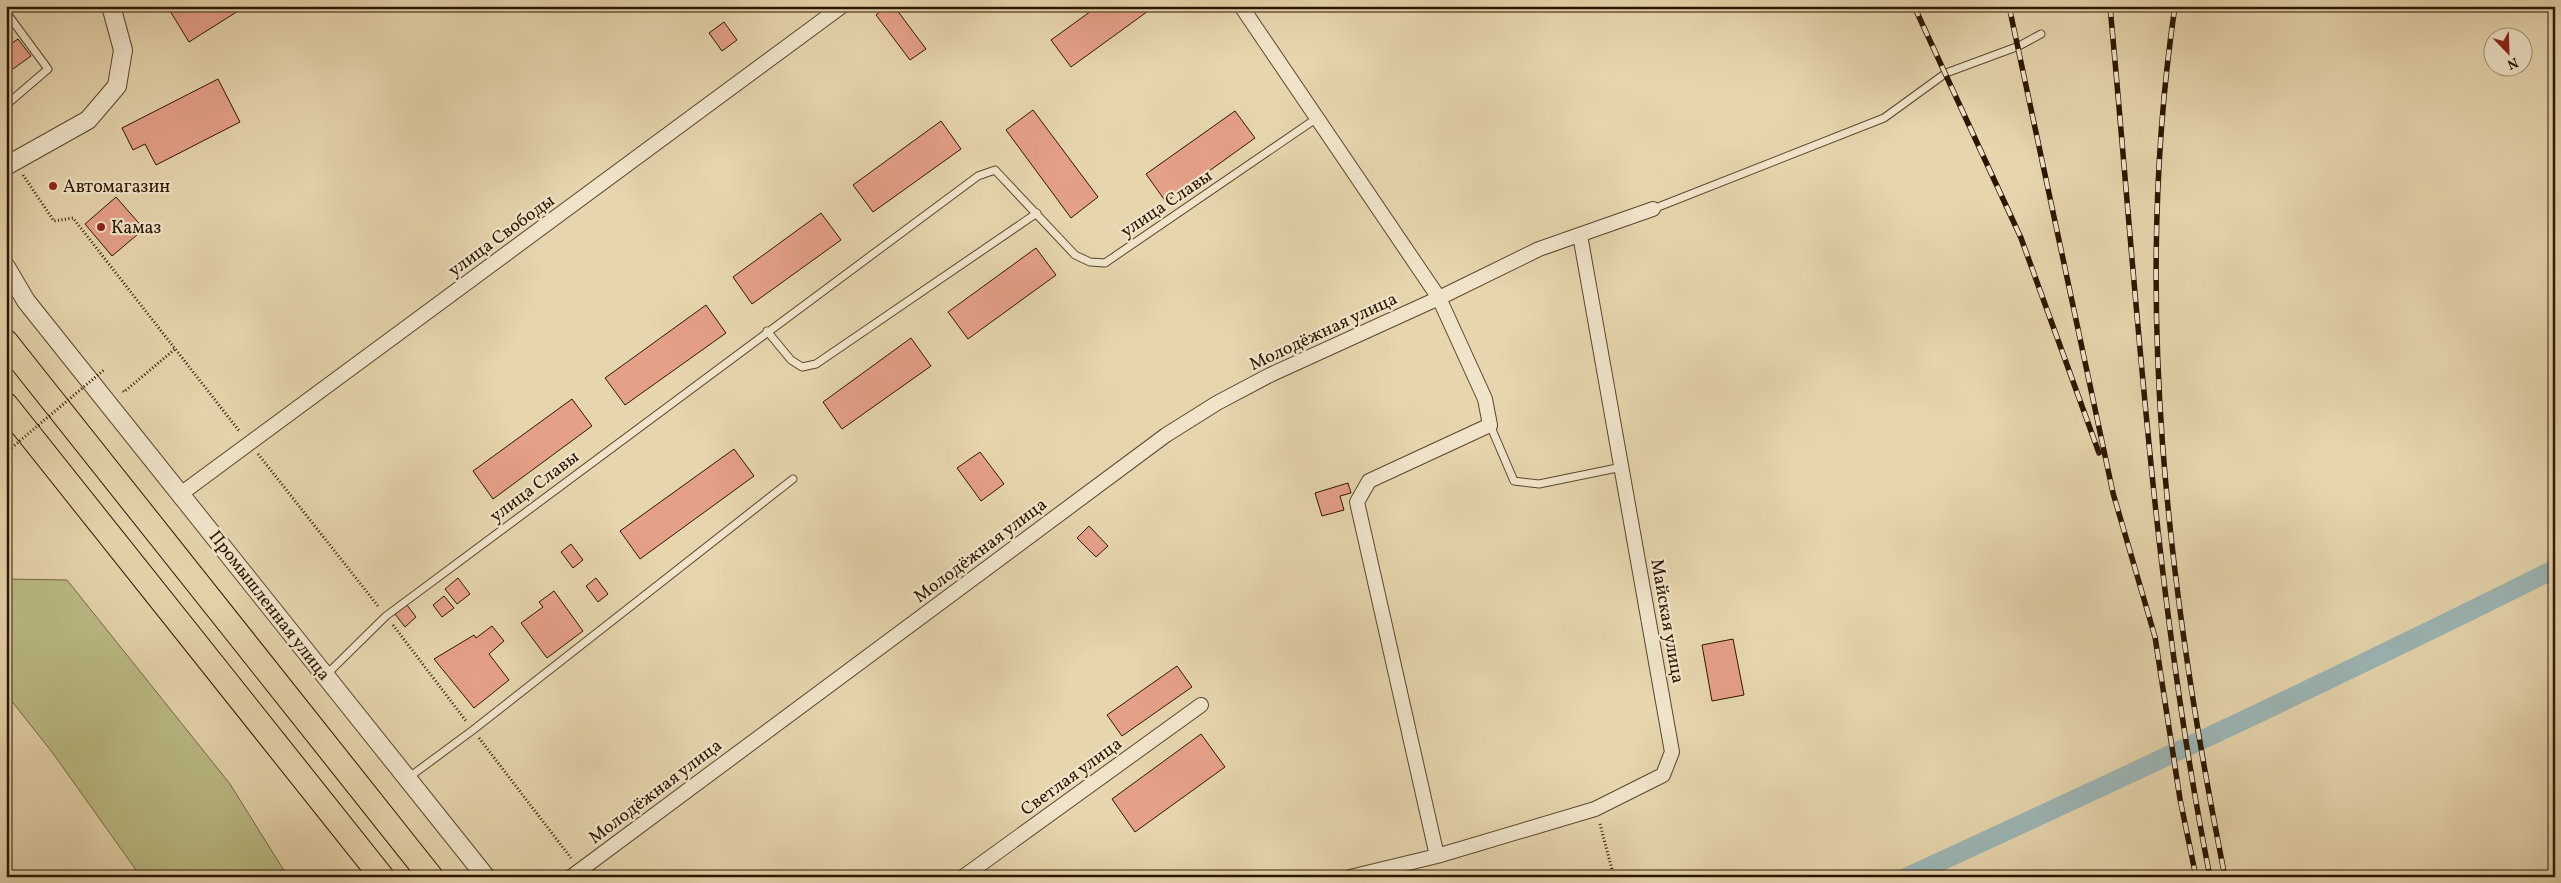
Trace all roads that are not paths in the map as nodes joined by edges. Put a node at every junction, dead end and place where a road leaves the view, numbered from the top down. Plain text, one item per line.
1 (111, 6) edge
2 (842, 6) edge
3 (1241, 6) edge
4 (6, 12) edge
5 (2040, 34) dead end
6 (6, 105) edge
7 (1317, 118) junction
8 (10, 164) edge
9 (1653, 209) joint
10 (1037, 213) junction
11 (1580, 235) junction
12 (6, 267) edge
13 (1439, 298) junction
14 (767, 331) junction
15 (6, 342) edge
16 (6, 404) edge
17 (1490, 425) junction
18 (1622, 467) junction
19 (793, 479) dead end
20 (182, 494) junction
21 (326, 675) junction
22 (1201, 705) dead end
23 (407, 778) junction
24 (1437, 856) junction
25 (575, 873) edge
26 (382, 877) edge
27 (431, 877) edge
28 (486, 877) edge
29 (963, 877) edge
30 (1350, 877) edge

1 - 8 street
2 - 20 street, улица Свободы
3 - 7 street
4 - 6 lane
5 - 9 lane
7 - 10 lane, улица Славы
7 - 13 street
9 - 11 street, Молодёжная улица
10 - 14 lane
10 - 14 lane, улица Славы
11 - 13 street, Молодёжная улица
11 - 18 street, Майская улица
12 - 20 street, Промышленная улица
13 - 17 street
13 - 25 street, Молодёжная улица
14 - 21 lane, улица Славы
15 - 27 highway
16 - 26 highway
17 - 18 lane
17 - 24 street
18 - 24 street, Майская улица
19 - 23 lane
20 - 21 street, Промышленная улица
21 - 23 street, Промышленная улица
22 - 29 street, Светлая улица
23 - 28 street, Промышленная улица
24 - 30 street, Майская улица

